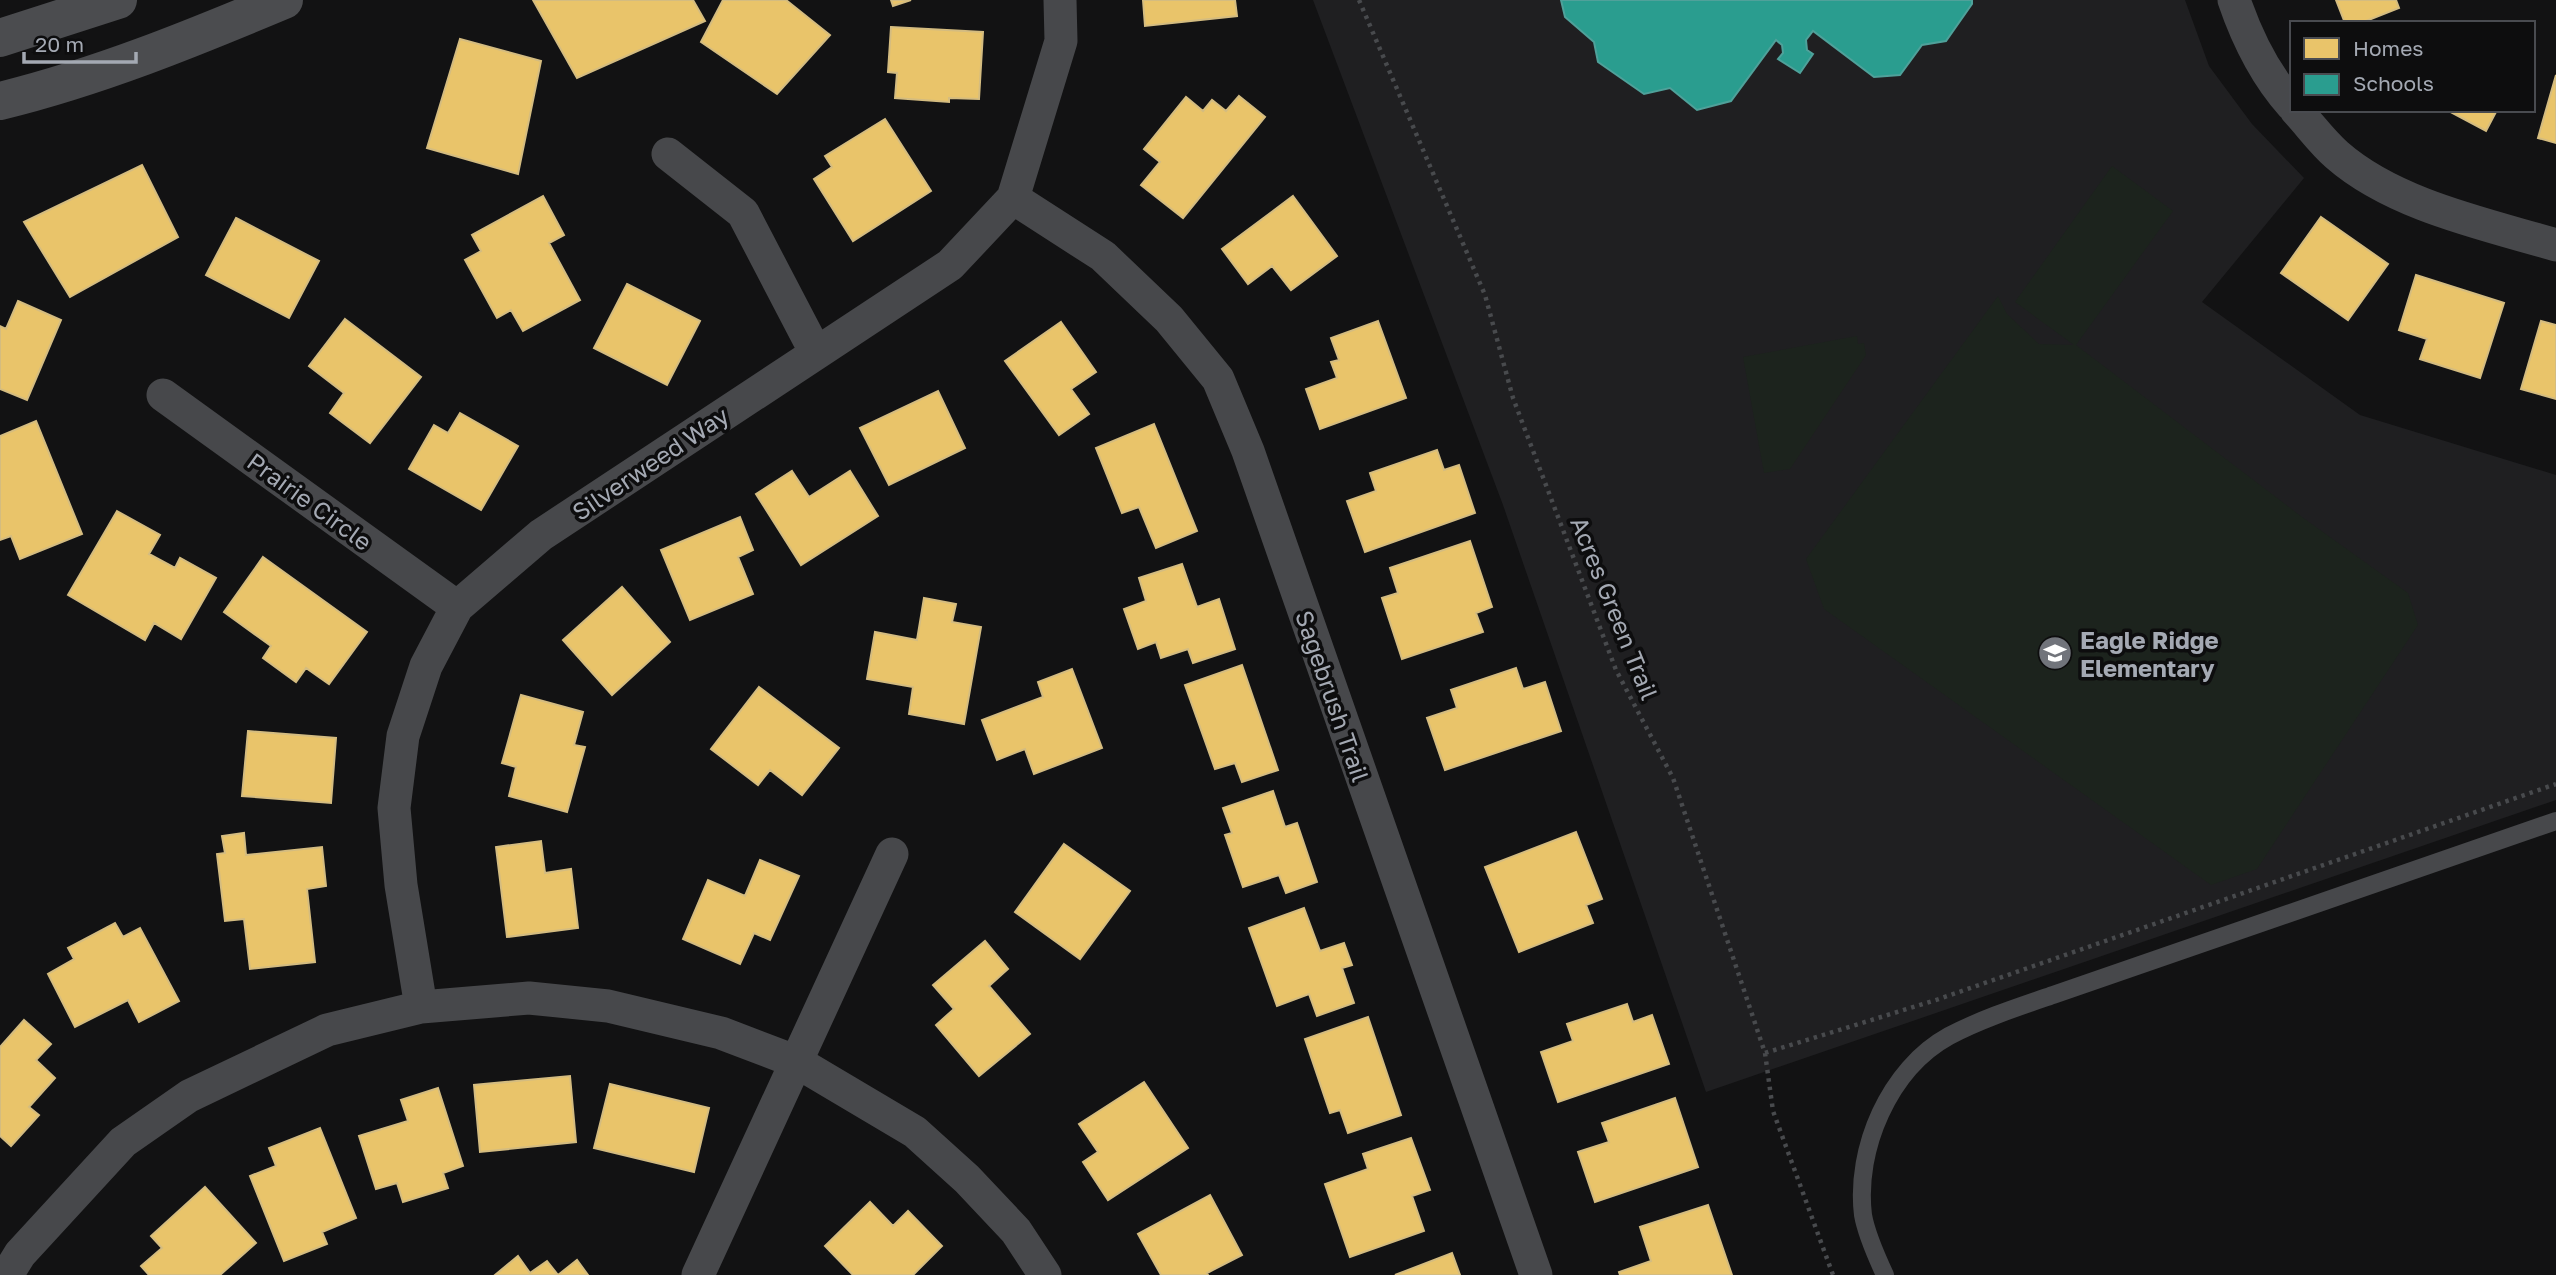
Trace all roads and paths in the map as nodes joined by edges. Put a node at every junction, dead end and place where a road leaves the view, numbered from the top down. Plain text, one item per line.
1 (118, 0) edge
2 (284, 0) edge
3 (1060, 0) edge
4 (1359, 0) edge
5 (2234, 0) edge
6 (0, 38) edge
7 (0, 102) edge
8 (2290, 103) edge
9 (2299, 112) edge
10 (668, 154) dead end
11 (1013, 198) junction
12 (2556, 245) edge
13 (816, 353) junction
14 (163, 395) dead end
15 (457, 607) junction
16 (2556, 784) edge
17 (2556, 821) edge
18 (892, 854) dead end
19 (421, 1007) junction
20 (1766, 1053) junction
21 (797, 1062) junction
22 (7, 1275) edge
23 (698, 1275) edge
24 (1045, 1275) edge
25 (1536, 1275) edge
26 (1833, 1275) edge
27 (1885, 1275) edge

1 - 6 street
2 - 7 street
3 - 11 street, Silverweed Way
4 - 20 path, Acres Green Trail
5 - 8 street
9 - 12 street
10 - 13 street
11 - 13 street, Silverweed Way
11 - 25 street, Sagebrush Trail
13 - 15 street, Silverweed Way
14 - 15 street, Prairie Circle
15 - 19 street, Silverweed Way
16 - 20 path
17 - 27 lane
18 - 21 street
19 - 21 street
19 - 22 street
20 - 26 path, Acres Green Trail
21 - 23 street
21 - 24 street

